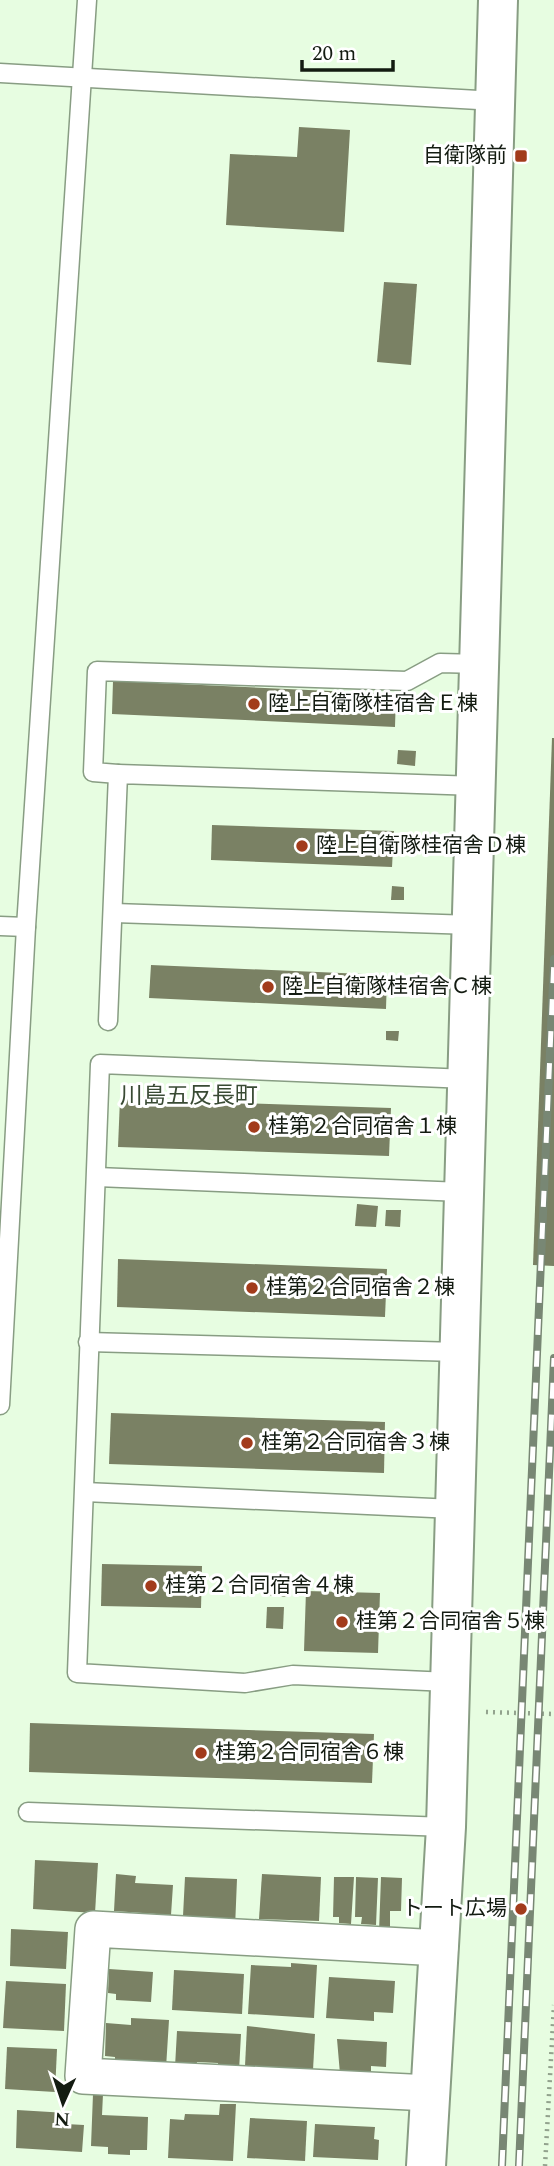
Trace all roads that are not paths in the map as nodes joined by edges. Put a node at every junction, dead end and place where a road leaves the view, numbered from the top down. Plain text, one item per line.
1 (87, 0) edge
2 (498, 0) edge
3 (0, 73) edge
4 (80, 78) junction
5 (496, 101) junction
6 (480, 664) junction
7 (118, 774) junction
8 (477, 786) junction
9 (114, 913) junction
10 (472, 925) junction
11 (0, 926) edge
12 (26, 927) junction
13 (108, 1021) dead end
14 (468, 1079) junction
15 (97, 1177) junction
16 (462, 1192) junction
17 (88, 1342) junction
18 (458, 1352) junction
19 (0, 1405) edge
20 (85, 1492) junction
21 (454, 1509) junction
22 (449, 1682) junction
23 (28, 1812) dead end
24 (446, 1826) junction
25 (440, 1948) junction
26 (430, 2093) junction
27 (426, 2166) edge

1 - 4 lane
2 - 5 street
3 - 4 lane
4 - 5 lane
4 - 12 lane
5 - 6 street
6 - 7 lane
6 - 8 street
7 - 8 lane
7 - 9 lane
8 - 10 street
9 - 10 lane
9 - 13 lane
10 - 14 street
11 - 12 lane
12 - 19 lane
14 - 15 lane
14 - 16 street
15 - 16 lane
15 - 17 lane
16 - 18 street
17 - 18 lane
17 - 20 lane
18 - 21 street
20 - 21 lane
20 - 22 lane
21 - 22 street
22 - 24 street
23 - 24 lane
24 - 25 street
25 - 26 street
25 - 26 street
26 - 27 street

